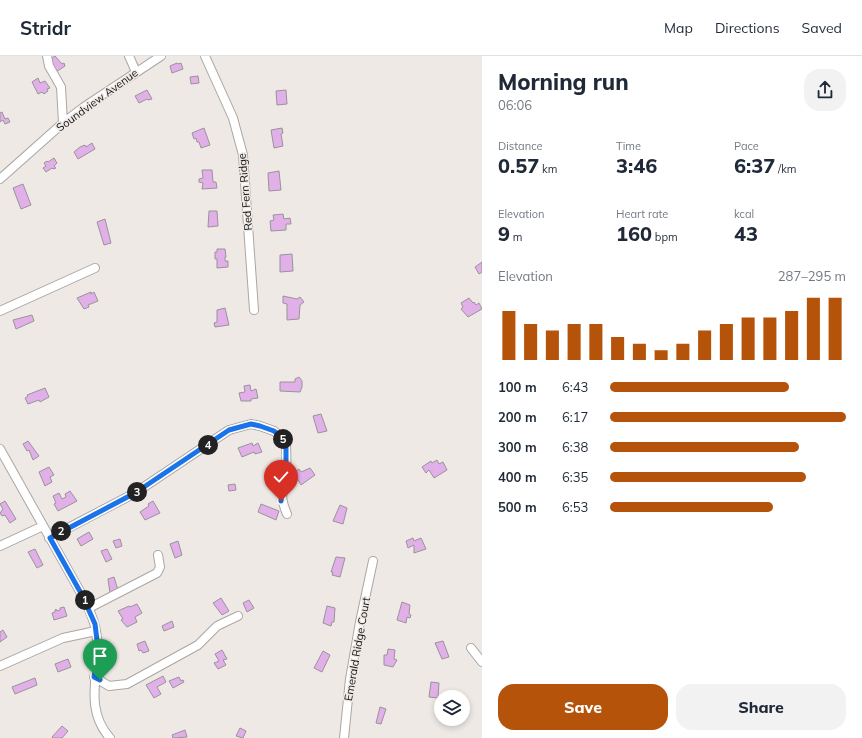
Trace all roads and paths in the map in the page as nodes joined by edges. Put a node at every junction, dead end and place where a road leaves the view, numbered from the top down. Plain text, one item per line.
1 (46, 56) edge
2 (129, 56) edge
3 (161, 56) edge
4 (205, 56) edge
5 (136, 72) junction
6 (63, 123) junction
7 (0, 179) edge
8 (95, 268) dead end
9 (254, 310) dead end
10 (0, 311) edge
11 (0, 449) edge
12 (287, 514) dead end
13 (43, 526) junction
14 (50, 538) junction
15 (0, 546) edge
16 (158, 555) dead end
17 (373, 561) dead end
18 (89, 608) junction
19 (238, 616) dead end
20 (96, 631) junction
21 (471, 648) dead end
22 (482, 662) edge
23 (0, 666) edge
24 (94, 677) junction
25 (108, 737) edge
26 (344, 738) edge

1 - 6 street
2 - 5 street
3 - 5 street, Soundview Avenue
4 - 9 street, Red Fern Ridge
5 - 6 street, Soundview Avenue
6 - 7 street, Soundview Avenue
8 - 10 street
11 - 13 street
12 - 14 street
13 - 14 street
13 - 15 street
14 - 18 street
16 - 18 street
17 - 26 street, Emerald Ridge Court
18 - 20 street
19 - 24 street
20 - 23 street
20 - 24 street
21 - 22 street
24 - 25 street

